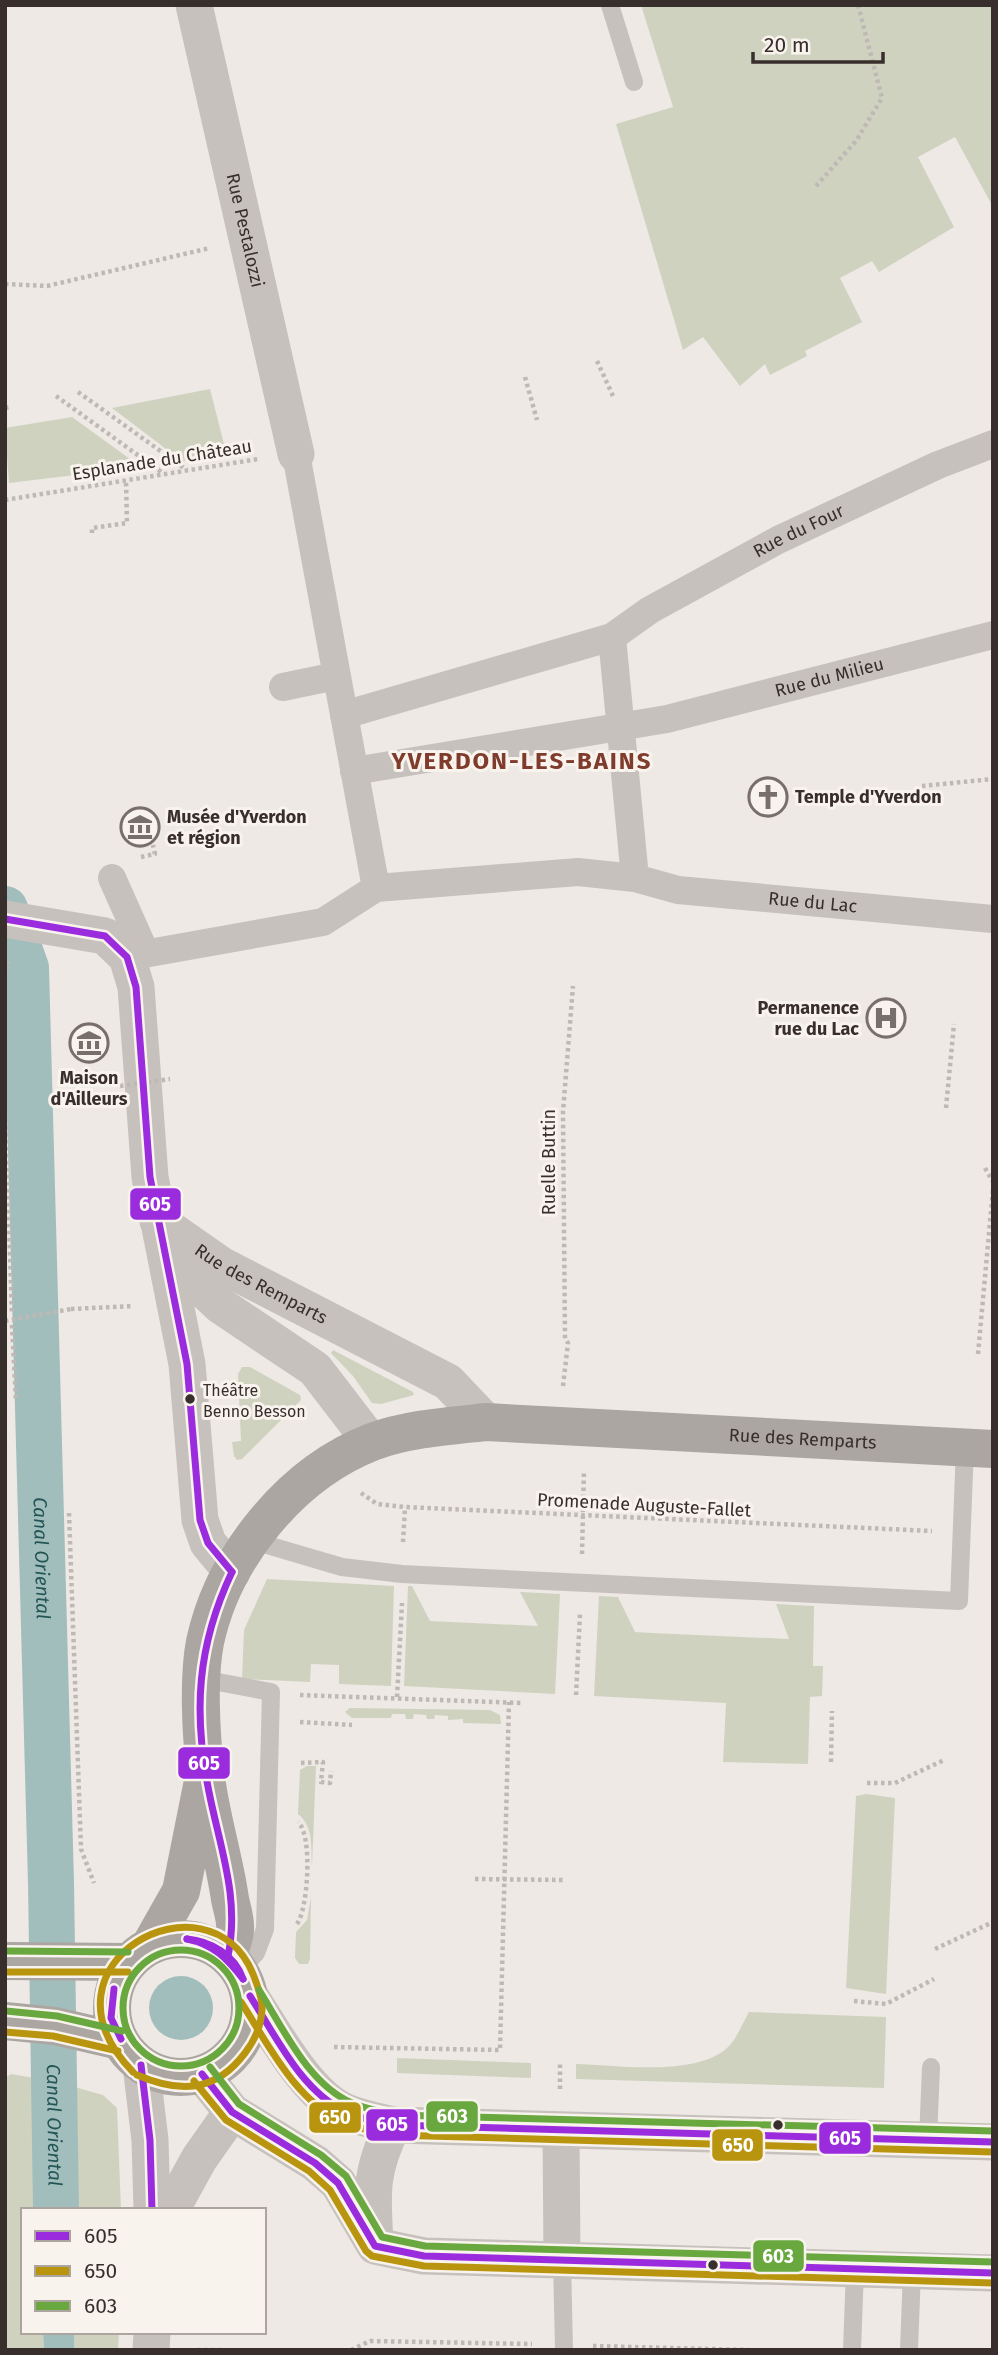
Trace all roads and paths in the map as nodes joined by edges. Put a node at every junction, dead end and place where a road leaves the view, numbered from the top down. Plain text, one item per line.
1 (194, 5) edge
2 (610, 5) edge
3 (858, 5) edge
4 (634, 82) dead end
5 (816, 186) dead end
6 (247, 239) junction
7 (5, 284) edge
8 (597, 361) dead end
9 (525, 377) dead end
10 (78, 392) dead end
11 (613, 396) dead end
12 (56, 397) dead end
13 (537, 420) dead end
14 (993, 444) edge
15 (296, 454) junction
16 (188, 471) junction
17 (164, 474) junction
18 (126, 480) junction
19 (5, 500) edge
20 (92, 533) dead end
21 (993, 635) edge
22 (612, 637) junction
23 (336, 676) junction
24 (283, 687) dead end
25 (344, 715) junction
26 (620, 728) junction
27 (354, 771) junction
28 (993, 779) edge
29 (922, 786) dead end
30 (112, 878) dead end
31 (635, 878) junction
32 (376, 888) junction
33 (5, 919) edge
34 (993, 919) edge
35 (136, 955) junction
36 (8, 957) dead end
37 (5, 977) edge
38 (573, 986) dead end
39 (954, 1024) dead end
40 (170, 1079) dead end
41 (120, 1086) dead end
42 (5, 1098) edge
43 (946, 1108) dead end
44 (985, 1168) dead end
45 (993, 1182) edge
46 (993, 1189) edge
47 (158, 1220) junction
48 (145, 1305) dead end
49 (12, 1315) dead end
50 (5, 1321) edge
51 (12, 1325) dead end
52 (978, 1354) dead end
53 (562, 1395) dead end
54 (16, 1401) dead end
55 (486, 1422) junction
56 (371, 1442) junction
57 (979, 1448) edge
58 (586, 1470) dead end
59 (352, 1487) dead end
60 (405, 1507) junction
61 (69, 1513) dead end
62 (584, 1516) junction
63 (940, 1531) dead end
64 (403, 1544) dead end
65 (241, 1556) junction
66 (582, 1556) dead end
67 (402, 1590) dead end
68 (580, 1613) dead end
69 (202, 1679) junction
70 (271, 1692) junction
71 (576, 1695) dead end
72 (397, 1697) junction
73 (509, 1702) junction
74 (523, 1703) dead end
75 (832, 1711) dead end
76 (292, 1722) dead end
77 (352, 1725) dead end
78 (944, 1760) dead end
79 (831, 1762) dead end
80 (298, 1763) dead end
81 (205, 1770) junction
82 (331, 1771) dead end
83 (867, 1783) dead end
84 (293, 1874) dead end
85 (312, 1874) dead end
86 (475, 1879) dead end
87 (505, 1879) junction
88 (565, 1880) dead end
89 (94, 1883) dead end
90 (993, 1922) edge
91 (935, 1949) dead end
92 (140, 1953) junction
93 (5, 1961) edge
94 (239, 1974) junction
95 (933, 1979) dead end
96 (854, 2001) dead end
97 (5, 2021) edge
98 (117, 2047) junction
99 (330, 2047) dead end
100 (931, 2067) dead end
101 (202, 2074) junction
102 (232, 2112) junction
103 (393, 2125) junction
104 (561, 2131) junction
105 (928, 2140) junction
106 (993, 2142) edge
107 (152, 2208) edge
108 (172, 2208) edge
109 (375, 2246) junction
110 (562, 2260) junction
111 (855, 2269) junction
112 (912, 2271) junction
113 (993, 2273) edge
114 (370, 2340) dead end
115 (197, 2350) edge
116 (223, 2350) edge
117 (351, 2350) edge
118 (564, 2350) edge
119 (852, 2350) edge
120 (909, 2350) edge

1 - 6 street, Rue Pestalozzi
2 - 4 lane
3 - 5 path
6 - 7 path
6 - 15 street, Rue Pestalozzi
8 - 11 path
9 - 13 path
10 - 16 path
12 - 17 path
14 - 22 street, Rue du Four
15 - 16 path, Esplanade du Château
15 - 23 street
16 - 17 path, Esplanade du Château
17 - 18 path, Esplanade du Château
18 - 19 path, Esplanade du Château
18 - 20 path
21 - 26 street, Rue du Milieu
22 - 25 street, Rue du Four
22 - 26 street
23 - 24 street
23 - 25 street
25 - 27 street
26 - 27 street, Rue du Milieu
26 - 31 street
27 - 32 street
28 - 29 path
30 - 35 street
31 - 32 street, Rue du Lac
31 - 34 street, Rue du Lac
32 - 35 street
33 - 35 street
35 - 47 street
36 - 37 path
38 - 53 path, Ruelle Buttin
39 - 43 path
40 - 41 path, bridge
42 - 49 path
44 - 45 path
46 - 52 path
47 - 55 street, Rue des Remparts
47 - 56 street, Rue des Remparts
47 - 65 street
48 - 50 path, bridge
51 - 54 path
55 - 56 main road, Rue des Remparts
55 - 57 main road, Rue des Remparts
56 - 65 main road, Rue des Remparts
57 - 65 lane
58 - 62 path
59 - 60 path, Promenade Auguste-Fallet
60 - 62 path, Promenade Auguste-Fallet
60 - 64 path
61 - 89 path
62 - 63 path, Promenade Auguste-Fallet
62 - 66 path
65 - 69 main road, Rue des Remparts
67 - 72 path
68 - 71 path
69 - 70 lane
69 - 81 main road, Rue des Remparts
70 - 72 path
70 - 94 lane
72 - 73 path
73 - 74 path
73 - 87 path
75 - 79 path
76 - 77 path
78 - 83 path
80 - 82 path
81 - 92 main road
81 - 94 main road
84 - 85 path
86 - 87 path
87 - 88 path
87 - 99 path
90 - 91 path
92 - 93 main road
92 - 94 main road
92 - 98 main road
94 - 101 main road
94 - 103 street
95 - 96 path
97 - 98 main road
98 - 101 main road
98 - 107 street
100 - 105 lane
101 - 102 street
102 - 108 street
102 - 109 street
103 - 104 street
103 - 109 street
104 - 105 street
104 - 110 street
105 - 106 street
109 - 110 street
110 - 111 street
110 - 118 lane
111 - 112 street
111 - 119 lane
112 - 113 street
112 - 120 lane
114 - 117 path
115 - 116 path

